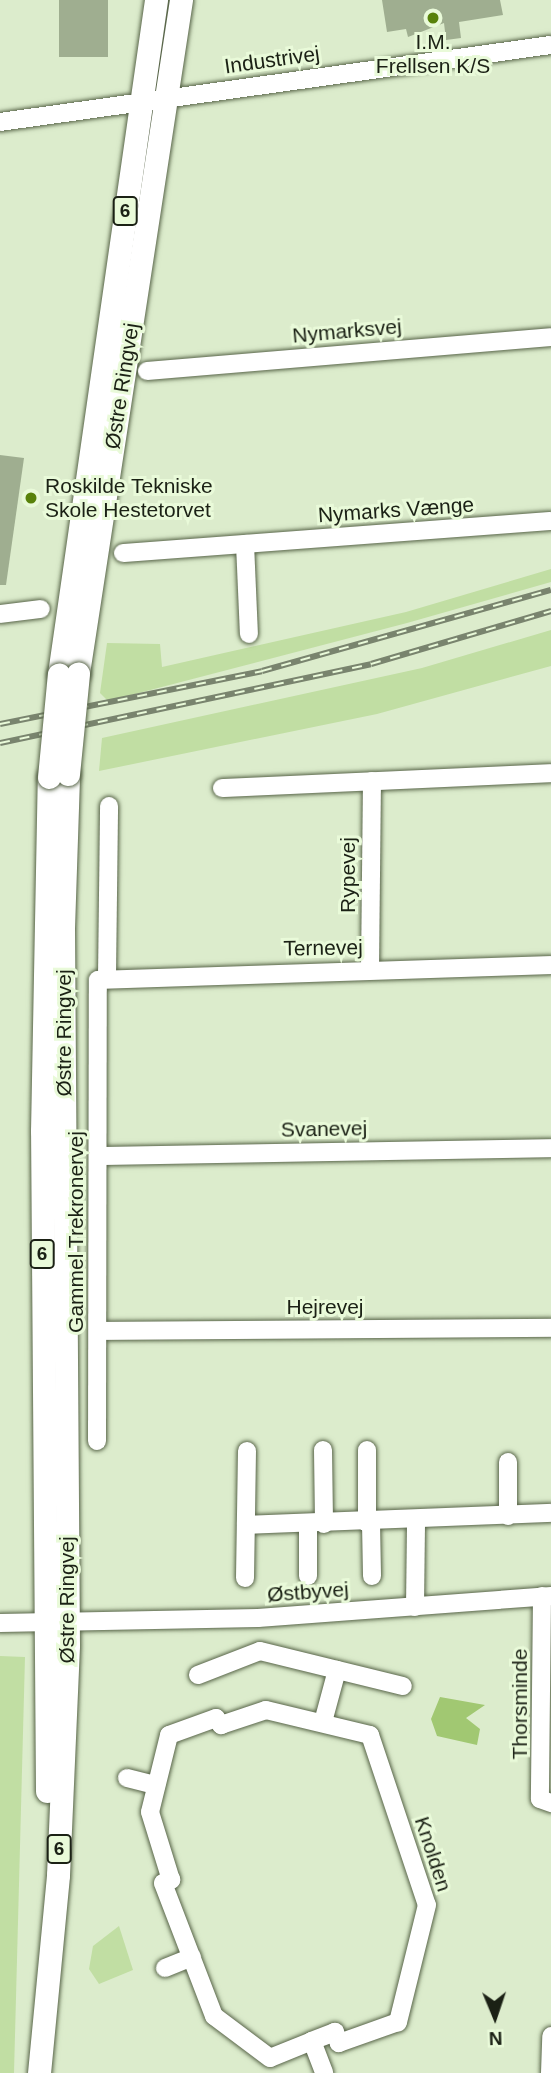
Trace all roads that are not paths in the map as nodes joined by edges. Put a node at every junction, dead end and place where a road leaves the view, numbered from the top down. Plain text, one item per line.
1 (156, 0) edge
2 (181, 0) edge
3 (551, 45) edge
4 (166, 97) junction
5 (141, 100) junction
6 (0, 122) edge
7 (551, 337) edge
8 (147, 371) dead end
9 (551, 521) edge
10 (245, 544) junction
11 (123, 553) dead end
12 (41, 609) dead end
13 (0, 614) edge
14 (249, 635) dead end
15 (69, 673) junction
16 (551, 773) edge
17 (59, 775) junction
18 (372, 781) junction
19 (222, 788) dead end
20 (109, 806) dead end
21 (551, 965) edge
22 (370, 970) junction
23 (103, 978) junction
24 (551, 1148) edge
25 (98, 1156) junction
26 (551, 1328) edge
27 (99, 1331) junction
28 (97, 1441) dead end
29 (323, 1450) dead end
30 (367, 1450) dead end
31 (247, 1451) dead end
32 (508, 1462) dead end
33 (551, 1513) edge
34 (508, 1516) junction
35 (369, 1523) junction
36 (416, 1523) junction
37 (316, 1524) junction
38 (246, 1525) junction
39 (308, 1576) dead end
40 (372, 1576) dead end
41 (245, 1578) dead end
42 (546, 1596) edge
43 (415, 1607) junction
44 (258, 1618) junction
45 (0, 1623) edge
46 (43, 1624) junction
47 (68, 1624) junction
48 (260, 1651) junction
49 (337, 1670) junction
50 (198, 1675) dead end
51 (403, 1686) dead end
52 (323, 1722) junction
53 (127, 1778) dead end
54 (156, 1785) junction
55 (551, 1804) edge
56 (192, 1957) junction
57 (164, 1968) dead end
58 (551, 2036) edge
59 (312, 2041) junction
60 (26, 2073) edge
61 (39, 2073) edge
62 (324, 2073) edge
63 (550, 2073) edge

1 - 5 main road, Østre Ringvej / 6
2 - 4 main road, Østre Ringvej / 6
3 - 4 street, Industrivej
4 - 5 street, Industrivej
4 - 15 main road, Østre Ringvej / 6
5 - 6 street, Industrivej
5 - 15 main road, Østre Ringvej / 6
7 - 8 street, Nymarksvej
9 - 10 street, Nymarks Vænge
10 - 11 street, Nymarks Vænge
10 - 14 street
12 - 13 street
15 - 17 main road, Østre Ringvej / 6, bridge
16 - 18 street
17 - 46 main road, Østre Ringvej / 6
17 - 47 main road, Østre Ringvej / 6
18 - 19 street
18 - 22 street, Rypevej
20 - 23 street, Gammel Trekronervej
21 - 22 street, Ternevej
22 - 23 street, Ternevej
23 - 25 street, Gammel Trekronervej
24 - 25 street, Svanevej
25 - 27 street, Gammel Trekronervej
26 - 27 street, Hejrevej
27 - 28 street, Gammel Trekronervej
29 - 37 street
30 - 35 street
31 - 38 street
32 - 34 street
33 - 34 street
34 - 36 street
35 - 36 street
35 - 37 street
35 - 40 street
36 - 43 street
37 - 38 street
37 - 39 street
38 - 41 street
42 - 43 street, Østbyvej
42 - 55 street, Thorsminde
43 - 44 street, Østbyvej
44 - 47 street, Østbyvej
44 - 48 street
45 - 46 street, Østbyvej
46 - 47 street, Østbyvej
46 - 60 main road, Østre Ringvej / 6
47 - 61 main road, Østre Ringvej / 6
48 - 49 street
48 - 50 street
49 - 51 street
49 - 52 street
52 - 54 street, Knolden
52 - 59 street, Knolden
53 - 54 street
54 - 56 street, Knolden
56 - 57 street
56 - 59 street, Knolden
58 - 63 street
59 - 62 street

